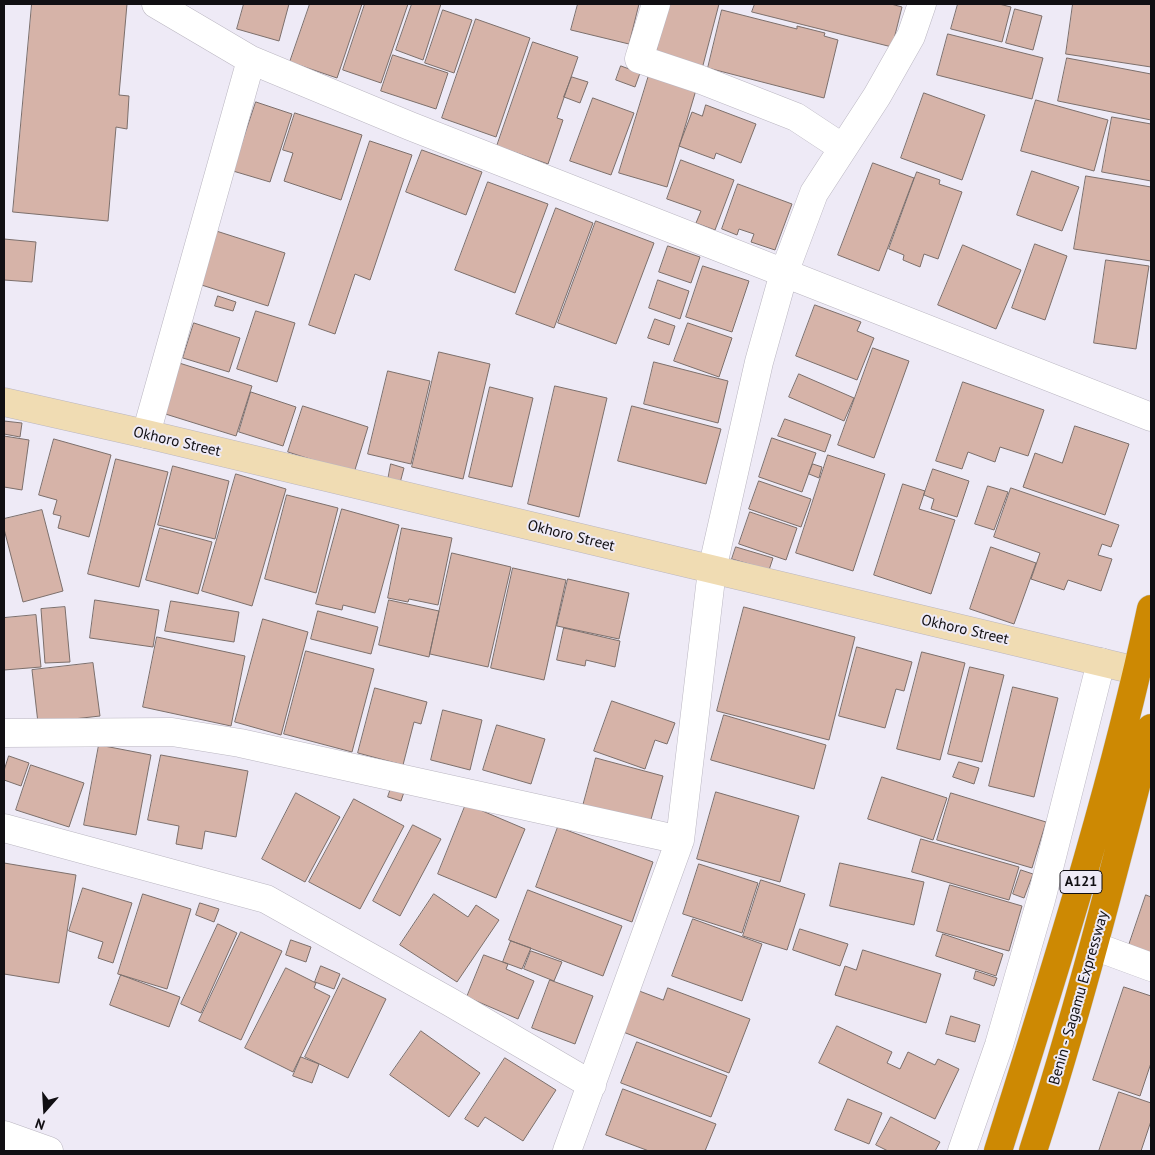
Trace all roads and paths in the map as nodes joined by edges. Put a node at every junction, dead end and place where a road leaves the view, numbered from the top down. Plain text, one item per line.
1 (156, 4) edge
2 (656, 4) edge
3 (922, 4) edge
4 (251, 60) junction
5 (844, 148) junction
6 (784, 273) junction
7 (4, 402) edge
8 (1151, 417) edge
9 (146, 434) junction
10 (712, 570) junction
11 (1151, 609) edge
12 (1101, 662) junction
13 (1138, 671) junction
14 (1151, 728) edge
15 (4, 734) edge
16 (4, 828) edge
17 (680, 840) junction
18 (1094, 946) junction
19 (1151, 967) edge
20 (592, 1085) junction
21 (4, 1135) edge
22 (49, 1151) edge
23 (568, 1151) edge
24 (962, 1151) edge
25 (998, 1151) edge
26 (1033, 1151) edge

1 - 4 street
2 - 5 street
3 - 5 street
4 - 6 street
4 - 9 street
5 - 6 street
6 - 8 street
6 - 10 street
7 - 9 street, Okhoro Street
9 - 10 street, Okhoro Street
10 - 12 street, Okhoro Street
10 - 17 street
11 - 13 highway, A121
12 - 13 street, Okhoro Street
12 - 24 street
13 - 25 highway, A121
14 - 18 highway, Benin - Sagamu Expressway / A121
15 - 17 street
16 - 20 street
17 - 20 street
18 - 19 street
18 - 26 highway, Benin - Sagamu Expressway / A121
20 - 23 street
21 - 22 street

